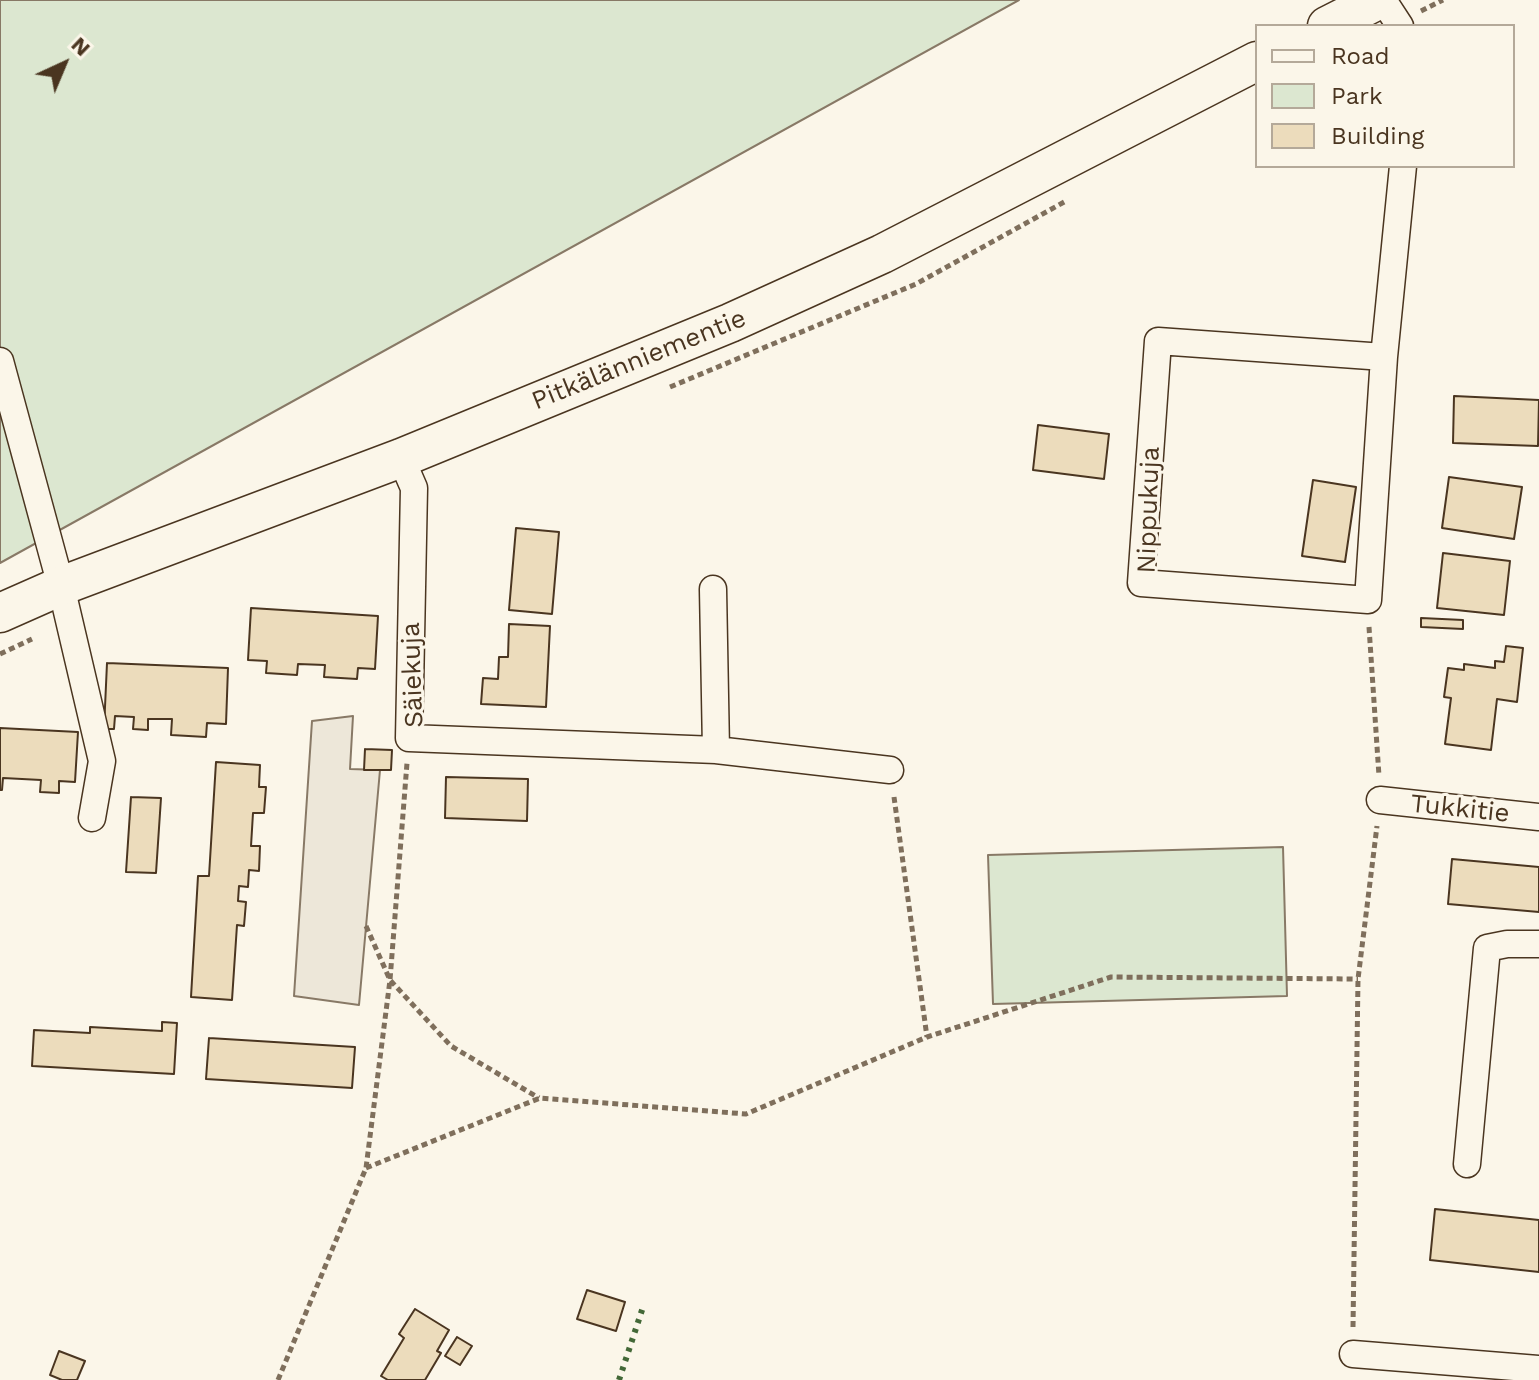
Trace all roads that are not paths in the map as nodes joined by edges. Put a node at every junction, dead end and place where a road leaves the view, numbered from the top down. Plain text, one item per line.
1 (1380, 0) edge
2 (1331, 24) edge
3 (1398, 24) edge
4 (1255, 62) edge
5 (1403, 168) edge
6 (1384, 357) junction
7 (0, 361) edge
8 (401, 458) junction
9 (61, 586) junction
10 (713, 589) dead end
11 (0, 613) edge
12 (716, 750) junction
13 (890, 770) road end
14 (1380, 800) road end
15 (1539, 817) edge
16 (92, 818) dead end
17 (1539, 944) edge
18 (1467, 1164) dead end
19 (1353, 1354) road end
20 (1539, 1369) edge

1 - 2 street
1 - 3 street
4 - 8 street, Pitkälänniementie
5 - 6 street
6 - 6 street, Nippukuja
7 - 9 street
8 - 9 street, Pitkälänniementie
8 - 12 street, Säiekuja
9 - 11 street, Pitkälänniementie
9 - 16 street
10 - 12 street
12 - 13 street, Säiekuja
14 - 15 street, Tukkitie
17 - 18 street
19 - 20 street

